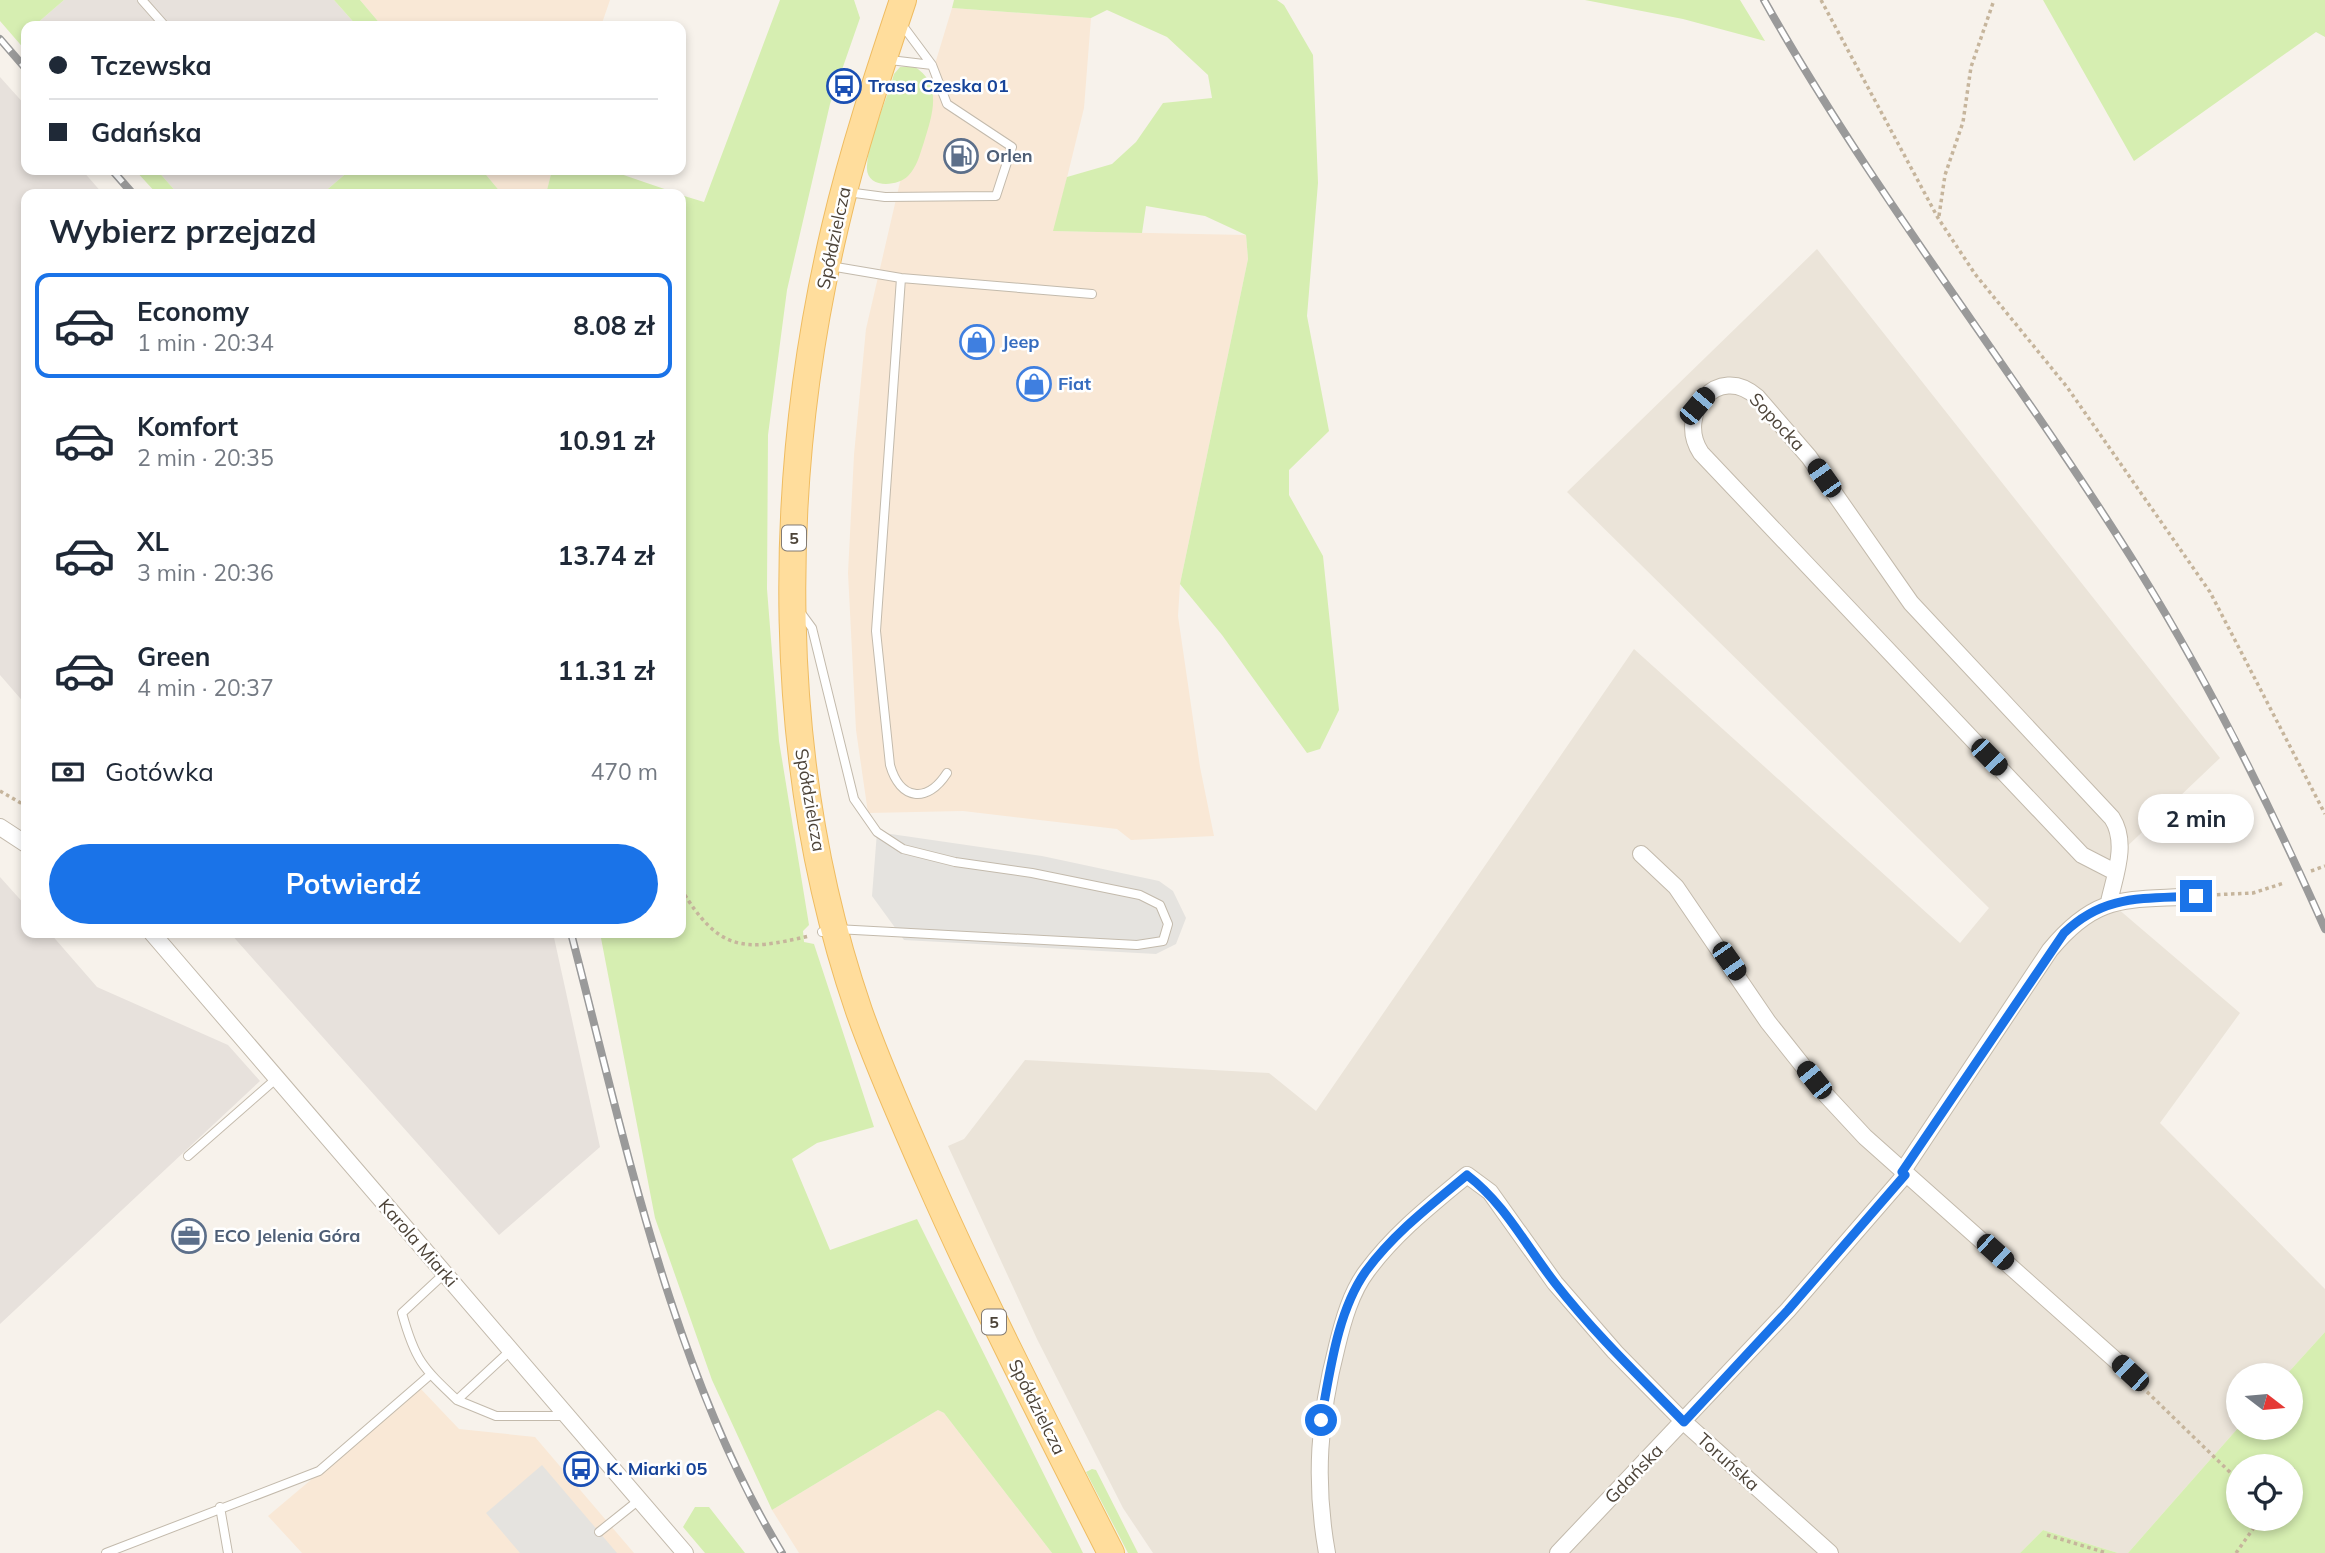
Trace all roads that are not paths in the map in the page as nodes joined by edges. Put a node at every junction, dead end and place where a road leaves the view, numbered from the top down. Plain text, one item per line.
1 (142, 0) edge
2 (900, 9) edge
3 (160, 21) edge
4 (883, 60) junction
5 (932, 65) junction
6 (844, 191) junction
7 (827, 266) junction
8 (901, 278) junction
9 (1092, 294) dead end
10 (793, 602) junction
11 (947, 773) dead end
12 (0, 827) edge
13 (21, 841) edge
14 (1641, 855) dead end
15 (2115, 872) junction
16 (2196, 896) road end
17 (2109, 902) junction
18 (829, 931) junction
19 (156, 938) edge
20 (277, 1078) junction
21 (188, 1156) dead end
22 (1903, 1173) junction
23 (444, 1274) junction
24 (511, 1350) junction
25 (2130, 1373) road end
26 (430, 1375) junction
27 (457, 1400) junction
28 (568, 1416) junction
29 (1684, 1422) junction
30 (639, 1500) junction
31 (220, 1507) junction
32 (599, 1532) dead end
33 (106, 1553) edge
34 (228, 1553) edge
35 (685, 1553) edge
36 (1111, 1553) edge
37 (1327, 1553) edge
38 (1558, 1553) edge
39 (1830, 1553) edge

1 - 3 lane
2 - 4 main road, Spółdzielcza / 5
2 - 5 lane
4 - 5 lane
4 - 6 main road, Spółdzielcza / 5
5 - 6 lane
6 - 7 main road, Spółdzielcza / 5
7 - 8 lane
7 - 10 main road, Spółdzielcza / 5
8 - 9 lane
8 - 11 lane
10 - 18 main road, Spółdzielcza / 5
10 - 18 lane
12 - 13 street
14 - 22 street
15 - 15 street, Sopocka
15 - 17 street, Sopocka
16 - 17 street, Gdańska
17 - 22 street, Gdańska
18 - 36 main road, Spółdzielcza / 5
19 - 20 street, Karola Miarki
20 - 21 lane
20 - 23 street, Karola Miarki
22 - 25 street
22 - 29 street, Gdańska
23 - 24 street, Karola Miarki
23 - 26 lane
24 - 27 lane
24 - 28 street, Karola Miarki
26 - 27 lane
26 - 31 lane
27 - 28 lane
28 - 30 street, Karola Miarki
29 - 37 street, Toruńska
29 - 38 street, Gdańska
29 - 39 street, Toruńska
30 - 32 lane
30 - 35 street, Karola Miarki
31 - 33 lane
31 - 34 lane

